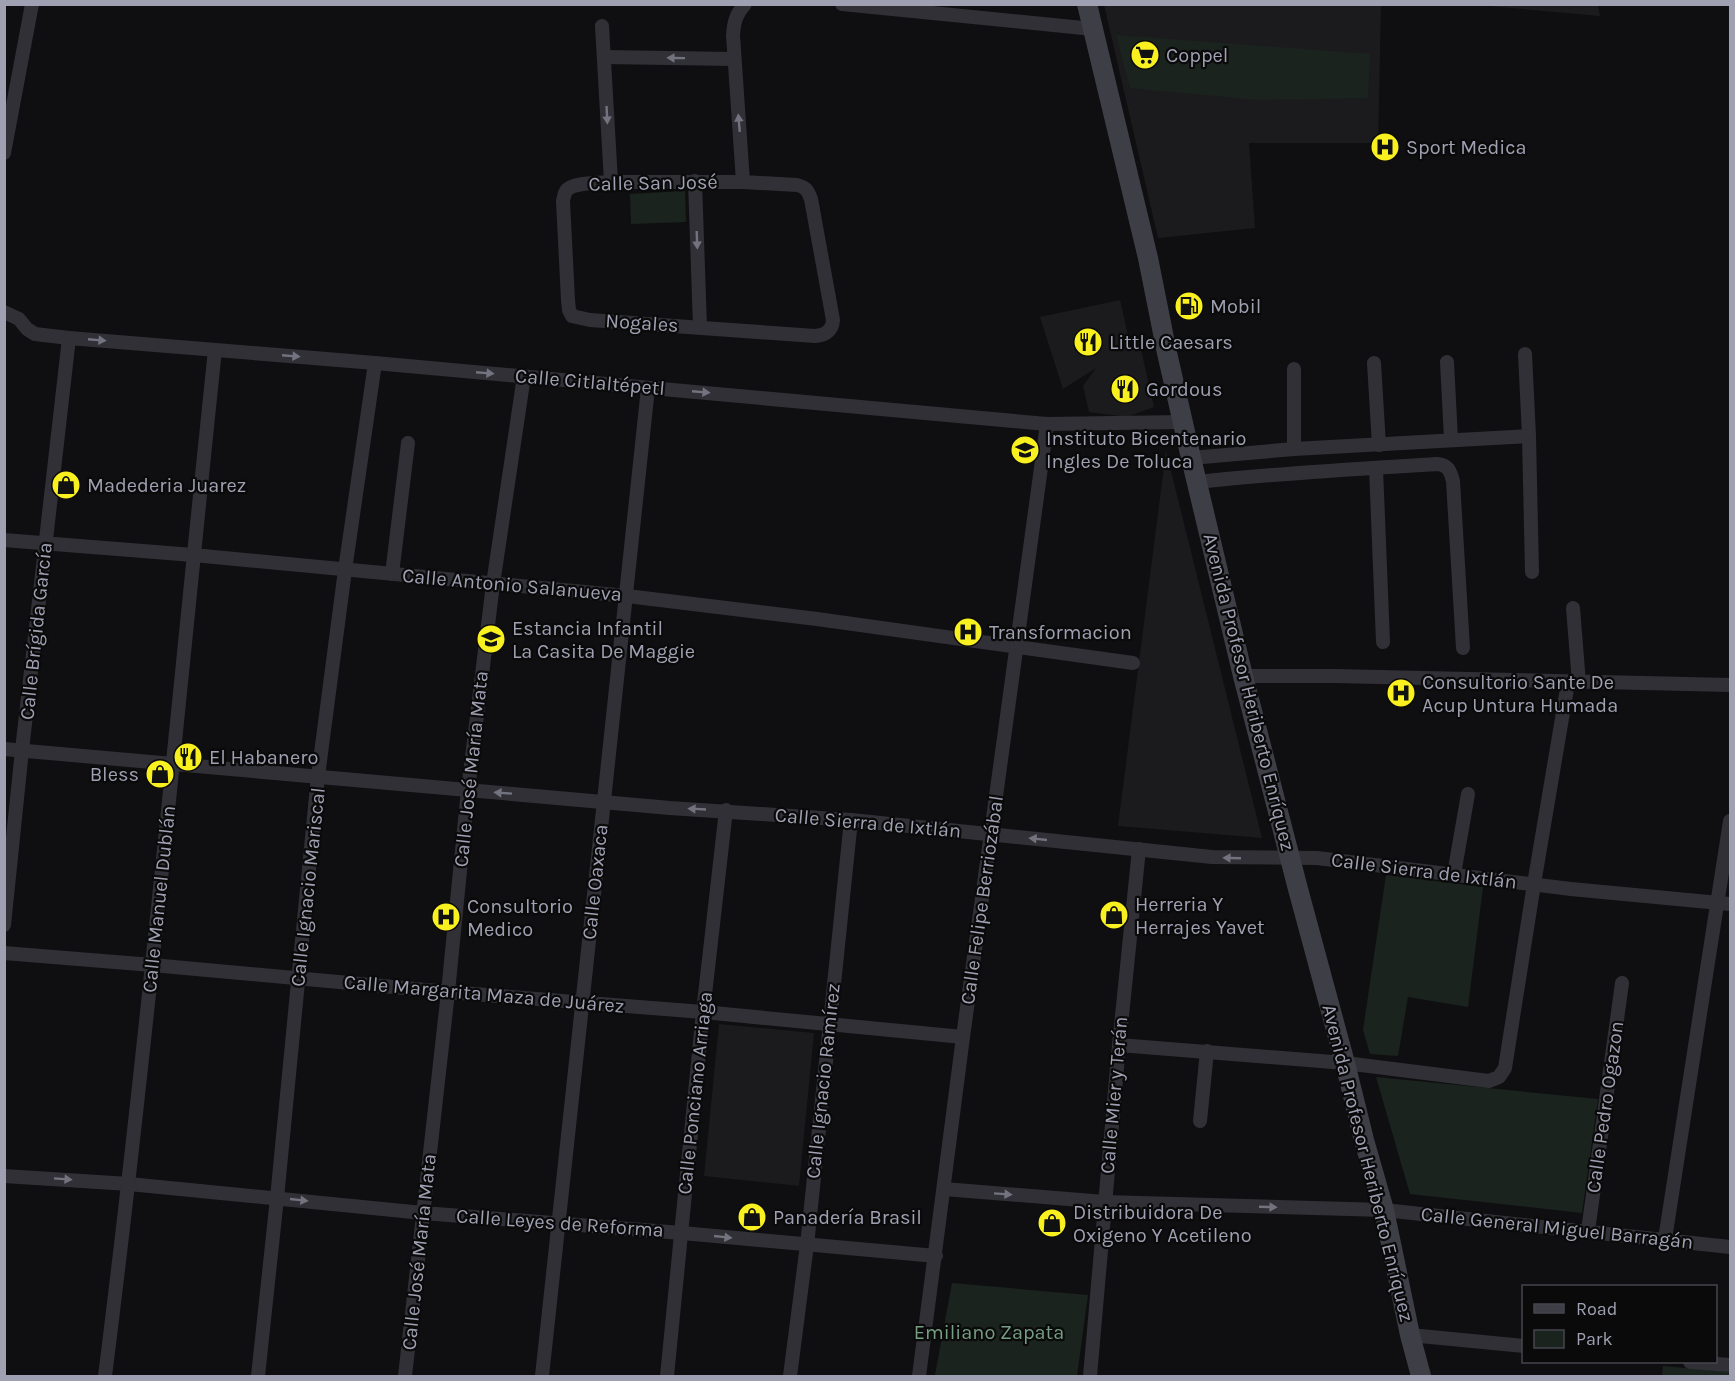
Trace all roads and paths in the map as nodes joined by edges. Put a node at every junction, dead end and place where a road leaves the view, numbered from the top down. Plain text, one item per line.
1 (32, 4) edge
2 (745, 4) edge
3 (842, 4) edge
4 (1087, 4) edge
5 (602, 26) dead end
6 (1093, 29) junction
7 (604, 57) junction
8 (734, 59) junction
9 (4, 153) edge
10 (695, 181) junction
11 (611, 182) junction
12 (743, 182) junction
13 (565, 193) joint
14 (4, 312) edge
15 (699, 327) junction
16 (833, 327) joint
17 (69, 338) junction
18 (215, 350) junction
19 (1525, 354) dead end
20 (1446, 362) dead end
21 (375, 363) junction
22 (1374, 363) dead end
23 (1294, 369) dead end
24 (524, 376) junction
25 (648, 388) junction
26 (1184, 422) junction
27 (1047, 424) junction
28 (1529, 436) junction
29 (1451, 440) junction
30 (408, 443) dead end
31 (1379, 445) junction
32 (1294, 449) junction
33 (1191, 458) junction
34 (1376, 468) junction
35 (1198, 483) junction
36 (4, 540) edge
37 (45, 544) junction
38 (193, 555) junction
39 (345, 570) junction
40 (1532, 572) dead end
41 (393, 574) junction
42 (493, 584) junction
43 (627, 596) junction
44 (1573, 608) dead end
45 (1383, 642) dead end
46 (1017, 648) junction
47 (1463, 648) dead end
48 (1133, 663) dead end
49 (1244, 676) junction
50 (1573, 683) junction
51 (1731, 685) edge
52 (4, 748) edge
53 (22, 750) junction
54 (172, 763) junction
55 (318, 777) junction
56 (468, 790) junction
57 (1468, 794) dead end
58 (603, 801) junction
59 (726, 810) junction
60 (851, 820) junction
61 (1731, 821) edge
62 (991, 834) junction
63 (1139, 849) junction
64 (1291, 857) junction
65 (1454, 874) junction
66 (1534, 885) junction
67 (1724, 904) edge
68 (4, 925) edge
69 (4, 953) edge
70 (152, 965) junction
71 (298, 979) junction
72 (1622, 983) dead end
73 (448, 992) junction
74 (583, 1002) junction
75 (703, 1012) junction
76 (829, 1024) junction
77 (963, 1037) junction
78 (1119, 1045) junction
79 (1207, 1051) junction
80 (1346, 1063) junction
81 (1200, 1121) dead end
82 (4, 1176) edge
83 (129, 1184) junction
84 (944, 1189) junction
85 (277, 1198) junction
86 (1105, 1202) junction
87 (1384, 1210) junction
88 (423, 1213) junction
89 (558, 1223) junction
90 (1588, 1231) junction
91 (682, 1233) junction
92 (1665, 1239) junction
93 (807, 1245) junction
94 (1731, 1246) edge
95 (936, 1256) junction
96 (1410, 1335) junction
97 (1522, 1346) edge
98 (1704, 1363) edge
99 (1731, 1365) edge
100 (105, 1377) edge
101 (258, 1377) edge
102 (405, 1377) edge
103 (542, 1377) edge
104 (667, 1377) edge
105 (790, 1377) edge
106 (919, 1377) edge
107 (1090, 1377) edge
108 (1421, 1377) edge

1 - 9 street
2 - 8 street, Calle San José
3 - 6 street
4 - 6 main road, Avenida Profesor Heriberto Enríquez
5 - 7 street
6 - 26 main road, Avenida Profesor Heriberto Enríquez
8 -> 7 street
7 -> 11 street
12 -> 8 street, Calle San José
10 - 11 street, Calle San José
10 - 12 street, Calle San José
10 -> 15 street
11 - 13 street, Calle San José
12 - 16 street, Calle San José
13 - 15 street, Nogales
14 - 17 street, Calle Citlaltépetl
15 - 16 street, Nogales
17 -> 18 street, Calle Citlaltépetl
17 - 37 street, Calle Brígida García
18 -> 21 street, Calle Citlaltépetl
18 - 38 street, Calle Manuel Dublán
19 - 28 street
20 - 29 street
21 -> 24 street, Calle Citlaltépetl
21 - 39 street, Calle Ignacio Mariscal
22 - 31 street
23 - 32 street
24 - 25 street, Calle Citlaltépetl
24 - 42 street, Calle José María Mata
25 -> 27 street, Calle Citlaltépetl
25 - 43 street, Calle Oaxaca
26 - 27 street, Calle Citlaltépetl
26 - 33 main road, Avenida Profesor Heriberto Enríquez
27 - 46 street, Calle Felipe Berriozábal
28 - 29 street
28 - 40 street
29 - 31 street
30 - 41 street
31 - 32 street
32 - 33 street
33 - 35 main road, Avenida Profesor Heriberto Enríquez
34 - 35 street
34 - 45 street
34 - 47 street
35 - 49 main road, Avenida Profesor Heriberto Enríquez
36 - 37 street, Calle Antonio Salanueva
37 - 38 street, Calle Antonio Salanueva
37 - 53 street, Calle Brígida García
38 - 39 street, Calle Antonio Salanueva
38 - 54 street, Calle Manuel Dublán
39 - 41 street, Calle Antonio Salanueva
39 - 55 street, Calle Ignacio Mariscal
41 - 42 street, Calle Antonio Salanueva
42 - 43 street, Calle Antonio Salanueva
42 - 56 street, Calle José María Mata
43 - 46 street, Calle Antonio Salanueva
43 - 58 street, Calle Oaxaca
44 - 50 street
46 - 48 street, Calle Antonio Salanueva
46 - 62 street, Calle Felipe Berriozábal
49 - 50 street
49 - 64 main road, Avenida Profesor Heriberto Enríquez
50 - 51 street
50 - 66 street
52 - 53 street, Calle Sierra de Ixtlán
53 - 54 street, Calle Sierra de Ixtlán
53 - 68 street, Calle Brígida García
54 - 55 street, Calle Sierra de Ixtlán
54 - 70 street, Calle Manuel Dublán
55 - 56 street, Calle Sierra de Ixtlán
55 - 71 street, Calle Ignacio Mariscal
58 -> 56 street, Calle Sierra de Ixtlán
56 - 73 street, Calle José María Mata
57 - 65 street
59 -> 58 street, Calle Sierra de Ixtlán
58 - 74 street, Calle Oaxaca
59 - 60 street, Calle Sierra de Ixtlán
59 - 75 street, Calle Ponciano Arriaga
60 - 62 street, Calle Sierra de Ixtlán
60 - 76 street, Calle Ignacio Ramírez
61 - 67 street
63 -> 62 street, Calle Sierra de Ixtlán
62 - 77 street, Calle Felipe Berriozábal
64 -> 63 street, Calle Sierra de Ixtlán
63 - 78 street, Calle Mier y Terán
64 - 65 street, Calle Sierra de Ixtlán
64 - 80 main road, Avenida Profesor Heriberto Enríquez
65 - 66 street, Calle Sierra de Ixtlán
66 - 67 street, Calle Sierra de Ixtlán
66 - 80 street
67 - 92 street
69 - 70 street, Calle Margarita Maza de Juárez
70 - 71 street, Calle Margarita Maza de Juárez
70 - 83 street, Calle Manuel Dublán
71 - 73 street, Calle Margarita Maza de Juárez
71 - 85 street, Calle Ignacio Mariscal
72 - 90 street, Calle Pedro Ogazon
73 - 74 street, Calle Margarita Maza de Juárez
73 - 88 street, Calle José María Mata
74 - 75 street, Calle Margarita Maza de Juárez
74 - 89 street, Calle Oaxaca
75 - 76 street, Calle Margarita Maza de Juárez
75 - 91 street, Calle Ponciano Arriaga
76 - 77 street, Calle Margarita Maza de Juárez
76 - 93 street, Calle Ignacio Ramírez
77 - 84 street, Calle Felipe Berriozábal
78 - 79 street
78 - 86 street, Calle Mier y Terán
79 - 80 street
79 - 81 street
80 - 87 main road, Avenida Profesor Heriberto Enríquez
82 -> 83 street, Calle Leyes de Reforma
83 - 85 street, Calle Leyes de Reforma
83 - 100 street, Calle Manuel Dublán
84 -> 86 street, Calle General Miguel Barragán
84 - 95 street, Calle Felipe Berriozábal
85 -> 88 street, Calle Leyes de Reforma
85 - 101 street, Calle Ignacio Mariscal
86 -> 87 street, Calle General Miguel Barragán
86 - 107 street, Calle Mier y Terán
87 - 90 street, Calle General Miguel Barragán
87 - 96 main road, Avenida Profesor Heriberto Enríquez
88 - 89 street, Calle Leyes de Reforma
88 - 102 street, Calle José María Mata
89 - 91 street, Calle Leyes de Reforma
89 - 103 street, Calle Oaxaca
90 - 92 street, Calle General Miguel Barragán
91 -> 93 street, Calle Leyes de Reforma
91 - 104 street, Calle Ponciano Arriaga
92 - 94 street, Calle General Miguel Barragán
93 - 95 street, Calle Leyes de Reforma
93 - 105 street, Calle Ignacio Ramírez
95 - 106 street, Calle Felipe Berriozábal
96 - 97 street
96 - 108 main road, Avenida Profesor Heriberto Enríquez
98 - 99 street

